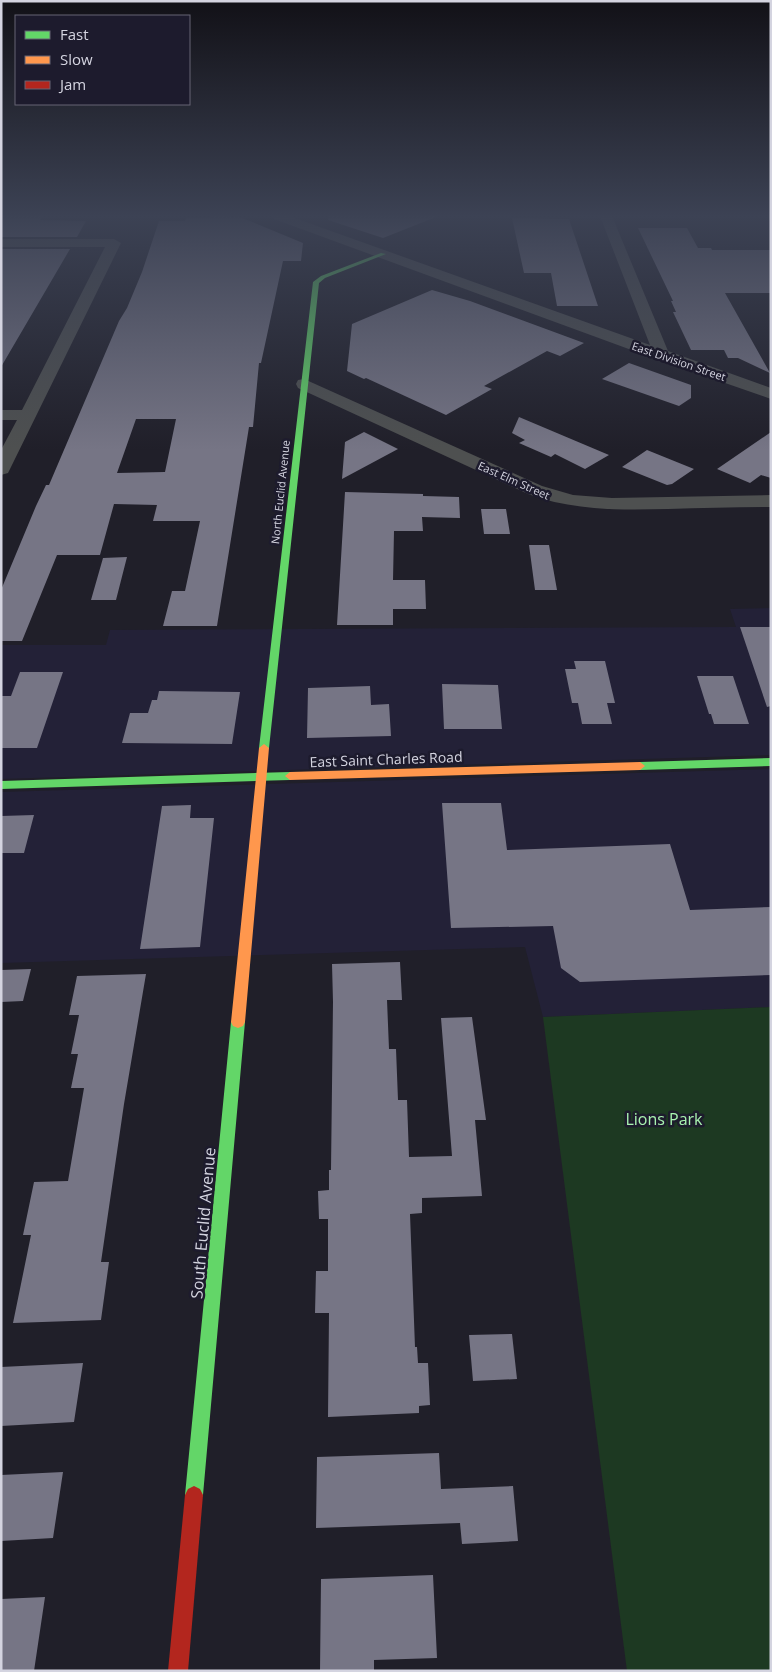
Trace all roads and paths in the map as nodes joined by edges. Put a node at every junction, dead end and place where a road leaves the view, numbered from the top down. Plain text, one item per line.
1 (89, 294) edge
2 (315, 294) edge
3 (492, 294) edge
4 (637, 294) edge
5 (662, 356) junction
6 (304, 384) junction
7 (771, 394) edge
8 (1, 415) edge
9 (29, 415) junction
10 (1, 469) edge
11 (771, 501) edge
12 (771, 762) edge
13 (261, 778) junction
14 (1, 785) edge
15 (178, 1671) edge

1 - 9 street
2 - 6 street, North Euclid Avenue
3 - 5 street, East Division Street
4 - 5 street
5 - 7 street, East Division Street
6 - 11 street, East Elm Street
6 - 13 street, North Euclid Avenue
8 - 9 street
9 - 10 street
12 - 13 street, East Saint Charles Road
13 - 14 street, East Saint Charles Road
13 - 15 street, South Euclid Avenue

